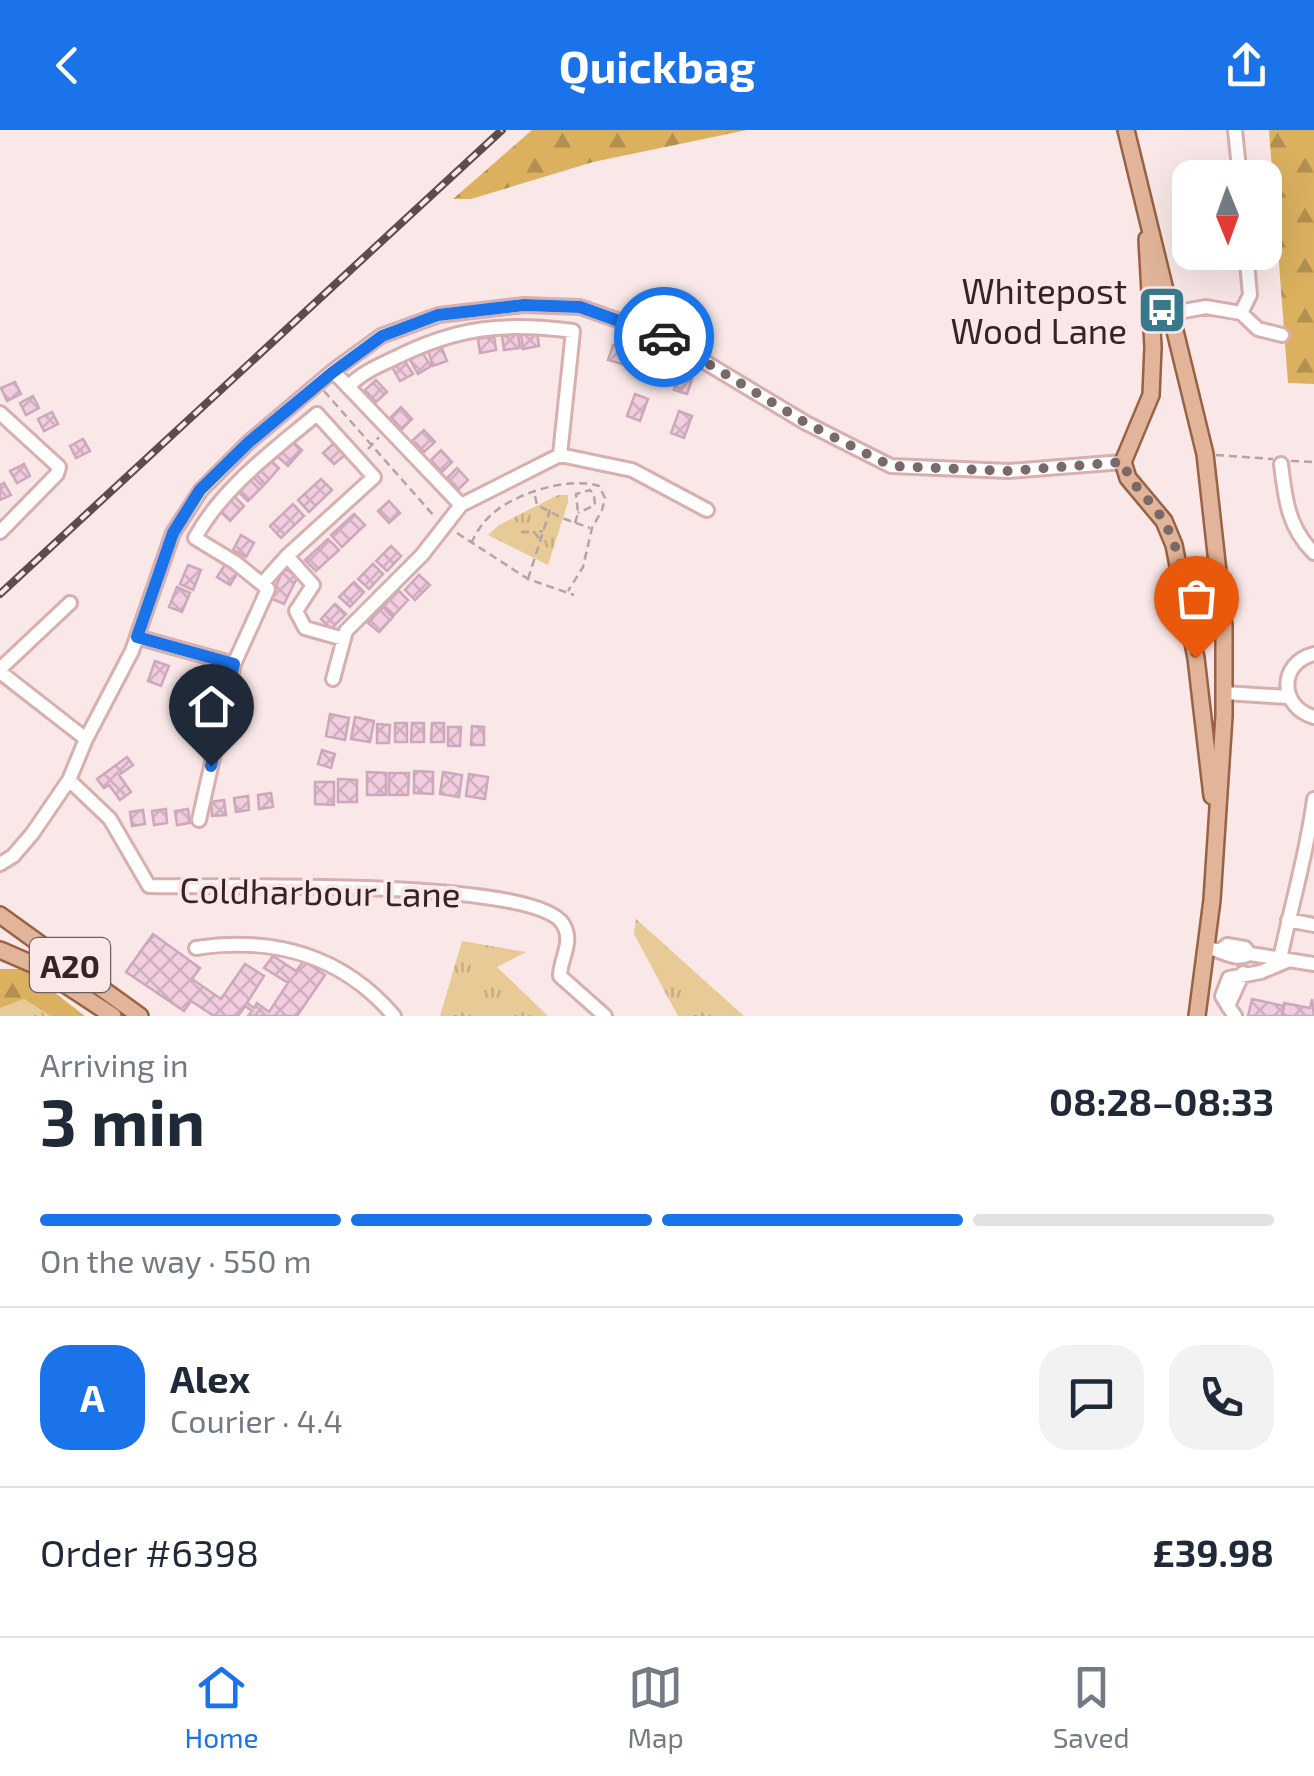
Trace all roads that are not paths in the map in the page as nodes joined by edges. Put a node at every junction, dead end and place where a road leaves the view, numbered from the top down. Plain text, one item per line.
1 (1126, 130) edge
2 (1235, 130) edge
3 (1238, 160) edge
4 (1144, 202) junction
5 (1248, 270) edge
6 (1241, 312) junction
7 (1173, 313) junction
8 (1282, 334) dead end
9 (333, 372) junction
10 (348, 387) junction
11 (0, 414) edge
12 (560, 454) junction
13 (1123, 462) junction
14 (1281, 464) dead end
15 (461, 506) junction
16 (707, 510) dead end
17 (0, 532) edge
18 (1314, 553) edge
19 (287, 556) junction
20 (265, 586) junction
21 (70, 604) dead end
22 (137, 637) junction
23 (344, 639) junction
24 (1314, 654) edge
25 (234, 664) junction
26 (0, 670) edge
27 (333, 678) dead end
28 (1224, 692) junction
29 (1288, 698) junction
30 (1314, 717) edge
31 (86, 740) junction
32 (70, 780) junction
33 (1314, 800) edge
34 (198, 820) dead end
35 (1217, 830) junction
36 (0, 864) edge
37 (0, 915) edge
38 (1288, 920) junction
39 (1314, 925) edge
40 (196, 948) dead end
41 (1214, 949) junction
42 (0, 950) edge
43 (1285, 960) junction
44 (1314, 964) edge
45 (1231, 1011) edge
46 (113, 1016) edge
47 (140, 1016) edge
48 (394, 1016) edge
49 (605, 1016) edge
50 (1197, 1016) edge

1 - 4 main road
2 - 3 street
4 - 7 main road
4 - 13 main road
5 - 6 street
6 - 7 street
6 - 8 street
7 - 28 main road
9 - 10 street
9 - 13 street
9 - 22 street
10 - 12 street
10 - 15 street
11 - 17 street
12 - 15 street
12 - 16 street
13 - 35 main road
14 - 18 street
15 - 23 street
19 - 20 street
19 - 20 street
19 - 23 street
20 - 25 street
21 - 26 street
22 - 25 street
22 - 31 street
23 - 27 street
24 - 29 street
25 - 34 street
26 - 31 street
28 - 29 street
28 - 35 main road
29 - 30 street
31 - 32 street
32 - 36 street
32 - 49 street, Coldharbour Lane
33 - 38 street
35 - 41 main road
37 - 47 main road, A20
38 - 39 street
38 - 43 street
40 - 48 street
41 - 43 street
41 - 50 main road
42 - 46 main road, A20
43 - 44 street
43 - 45 street

